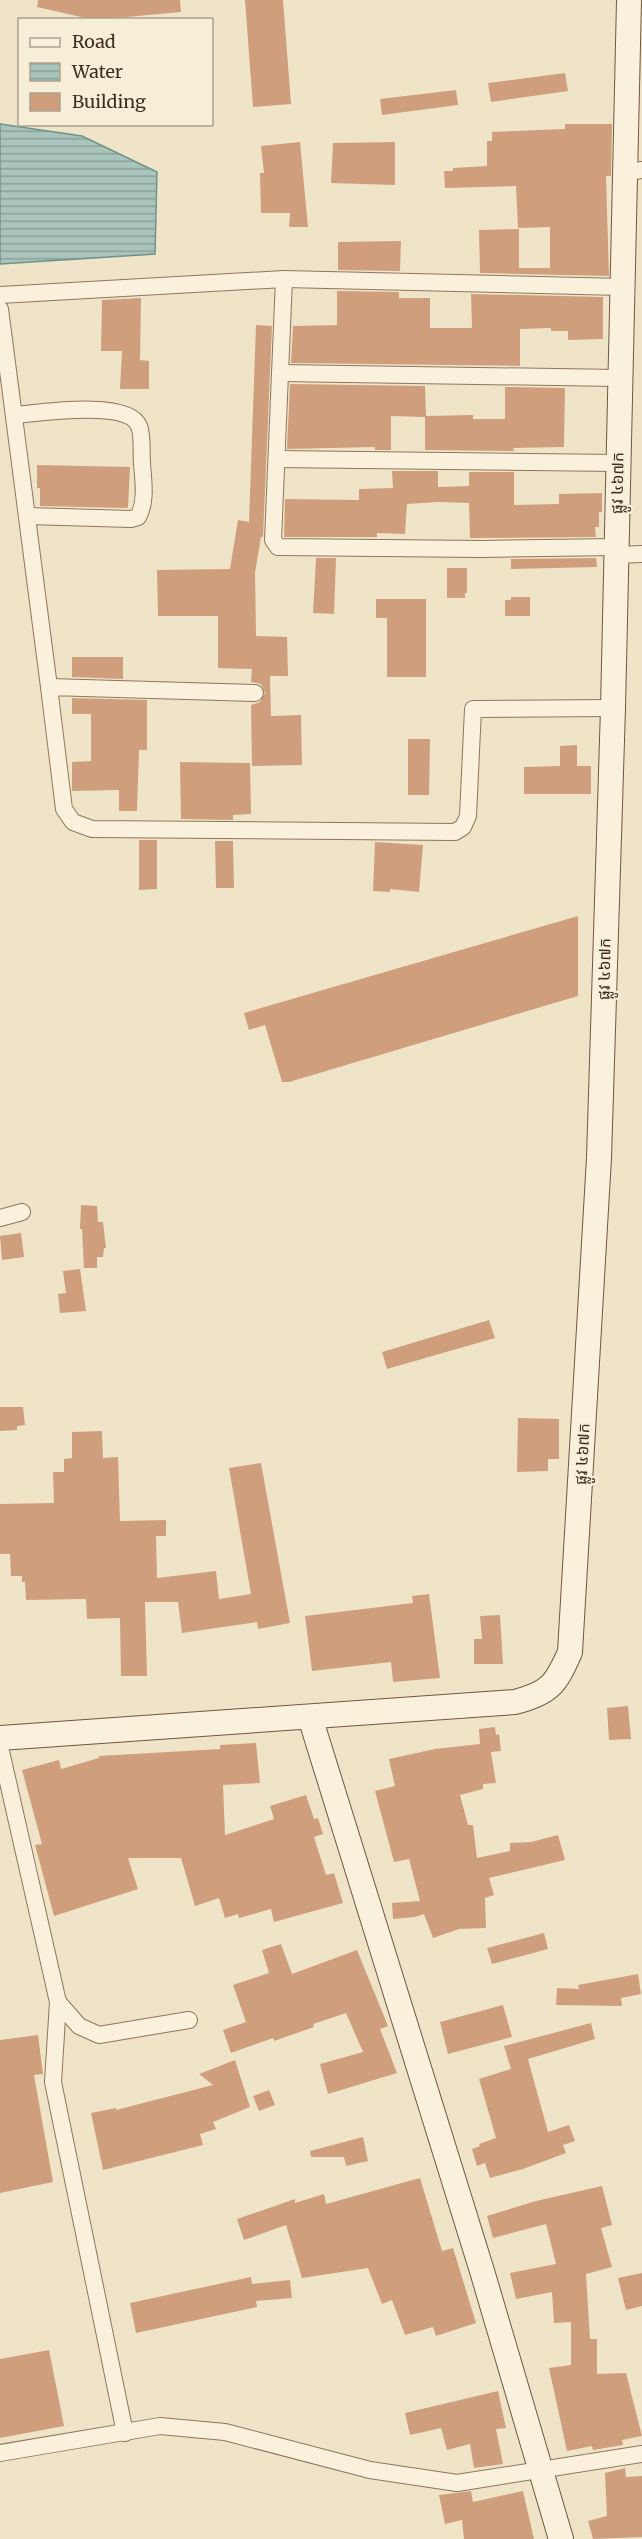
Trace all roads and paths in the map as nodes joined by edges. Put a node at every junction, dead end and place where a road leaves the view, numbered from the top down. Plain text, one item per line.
1 (629, 0) edge
2 (633, 172) edge
3 (284, 279) junction
4 (622, 287) junction
5 (0, 295) edge
6 (0, 309) edge
7 (280, 373) junction
8 (619, 378) junction
9 (15, 415) junction
10 (277, 459) junction
11 (618, 463) junction
12 (28, 516) junction
13 (616, 551) junction
14 (642, 554) edge
15 (49, 687) junction
16 (255, 693) dead end
17 (613, 708) junction
18 (22, 1212) dead end
19 (0, 1218) edge
20 (310, 1717) junction
21 (0, 1738) edge
22 (0, 1747) edge
23 (58, 2002) junction
24 (189, 2020) dead end
25 (125, 2433) junction
26 (0, 2453) edge
27 (642, 2454) edge
28 (539, 2469) junction
29 (561, 2539) edge

1 - 2 street, ផ្លូវ ៤៦៧ក
2 - 4 street, ផ្លូវ ៤៦៧ក
3 - 4 street
3 - 5 street
3 - 7 street
4 - 8 street, ផ្លូវ ៤៦៧ក
6 - 9 street
7 - 8 street
7 - 10 street
8 - 11 street, ផ្លូវ ៤៦៧ក
9 - 12 street
9 - 12 street
10 - 11 street
10 - 13 street
11 - 13 street, ផ្លូវ ៤៦៧ក
12 - 15 street
13 - 14 street
13 - 17 street, ផ្លូវ ៤៦៧ក
15 - 16 street
15 - 17 street
17 - 20 street, ផ្លូវ ៤៦៧ក
18 - 19 street
20 - 21 street, ផ្លូវ ៤៦៧ក
20 - 28 street
22 - 23 street
23 - 24 street
23 - 25 street
25 - 26 street
25 - 28 street
27 - 28 street
28 - 29 street

